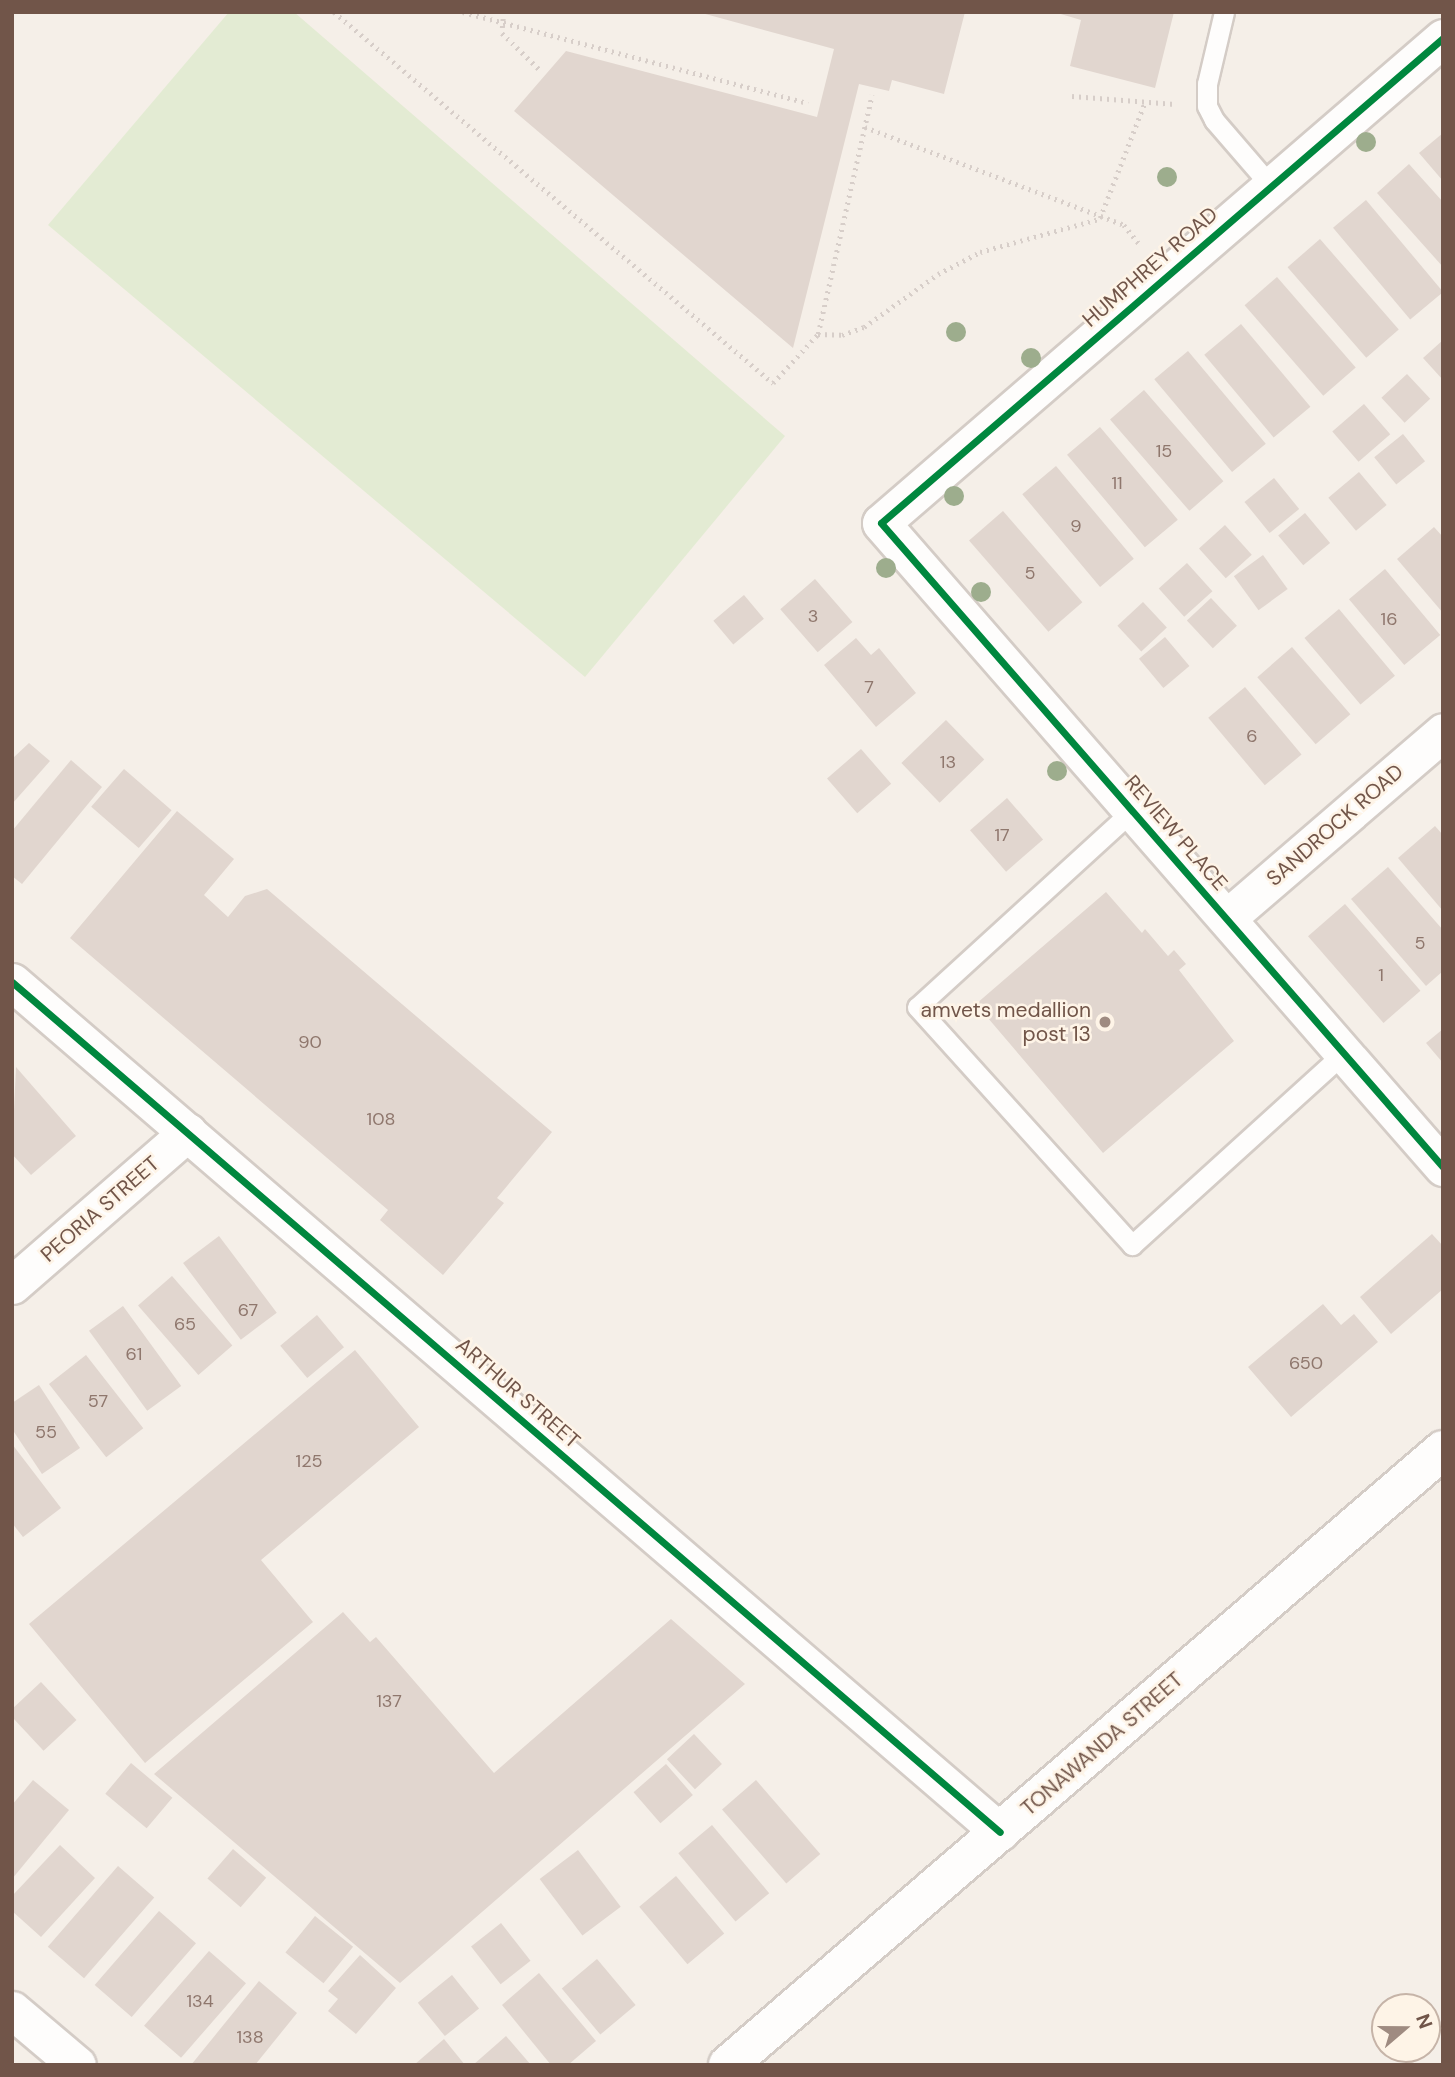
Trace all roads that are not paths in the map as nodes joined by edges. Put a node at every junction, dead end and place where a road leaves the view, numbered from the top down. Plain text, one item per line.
1 (1224, 12) edge
2 (1443, 38) edge
3 (1271, 186) junction
4 (881, 523) joint
5 (1443, 732) edge
6 (1133, 810) junction
7 (1227, 918) junction
8 (12, 982) edge
9 (1344, 1053) junction
10 (188, 1132) junction
11 (1443, 1167) edge
12 (12, 1285) edge
13 (1443, 1450) edge
14 (1000, 1832) junction
15 (12, 2010) edge
16 (77, 2065) edge
17 (728, 2065) edge

1 - 3 lane
2 - 3 street, HUMPHREY ROAD
3 - 4 street, HUMPHREY ROAD
4 - 6 street, REVIEW PLACE
5 - 7 street, SANDROCK ROAD
6 - 7 street, REVIEW PLACE
6 - 9 lane
7 - 9 street, REVIEW PLACE
8 - 10 street, ARTHUR STREET
9 - 11 street, REVIEW PLACE
10 - 12 street, PEORIA STREET
10 - 14 street, ARTHUR STREET
13 - 14 street, TONAWANDA STREET
14 - 17 street, TONAWANDA STREET
15 - 16 street

